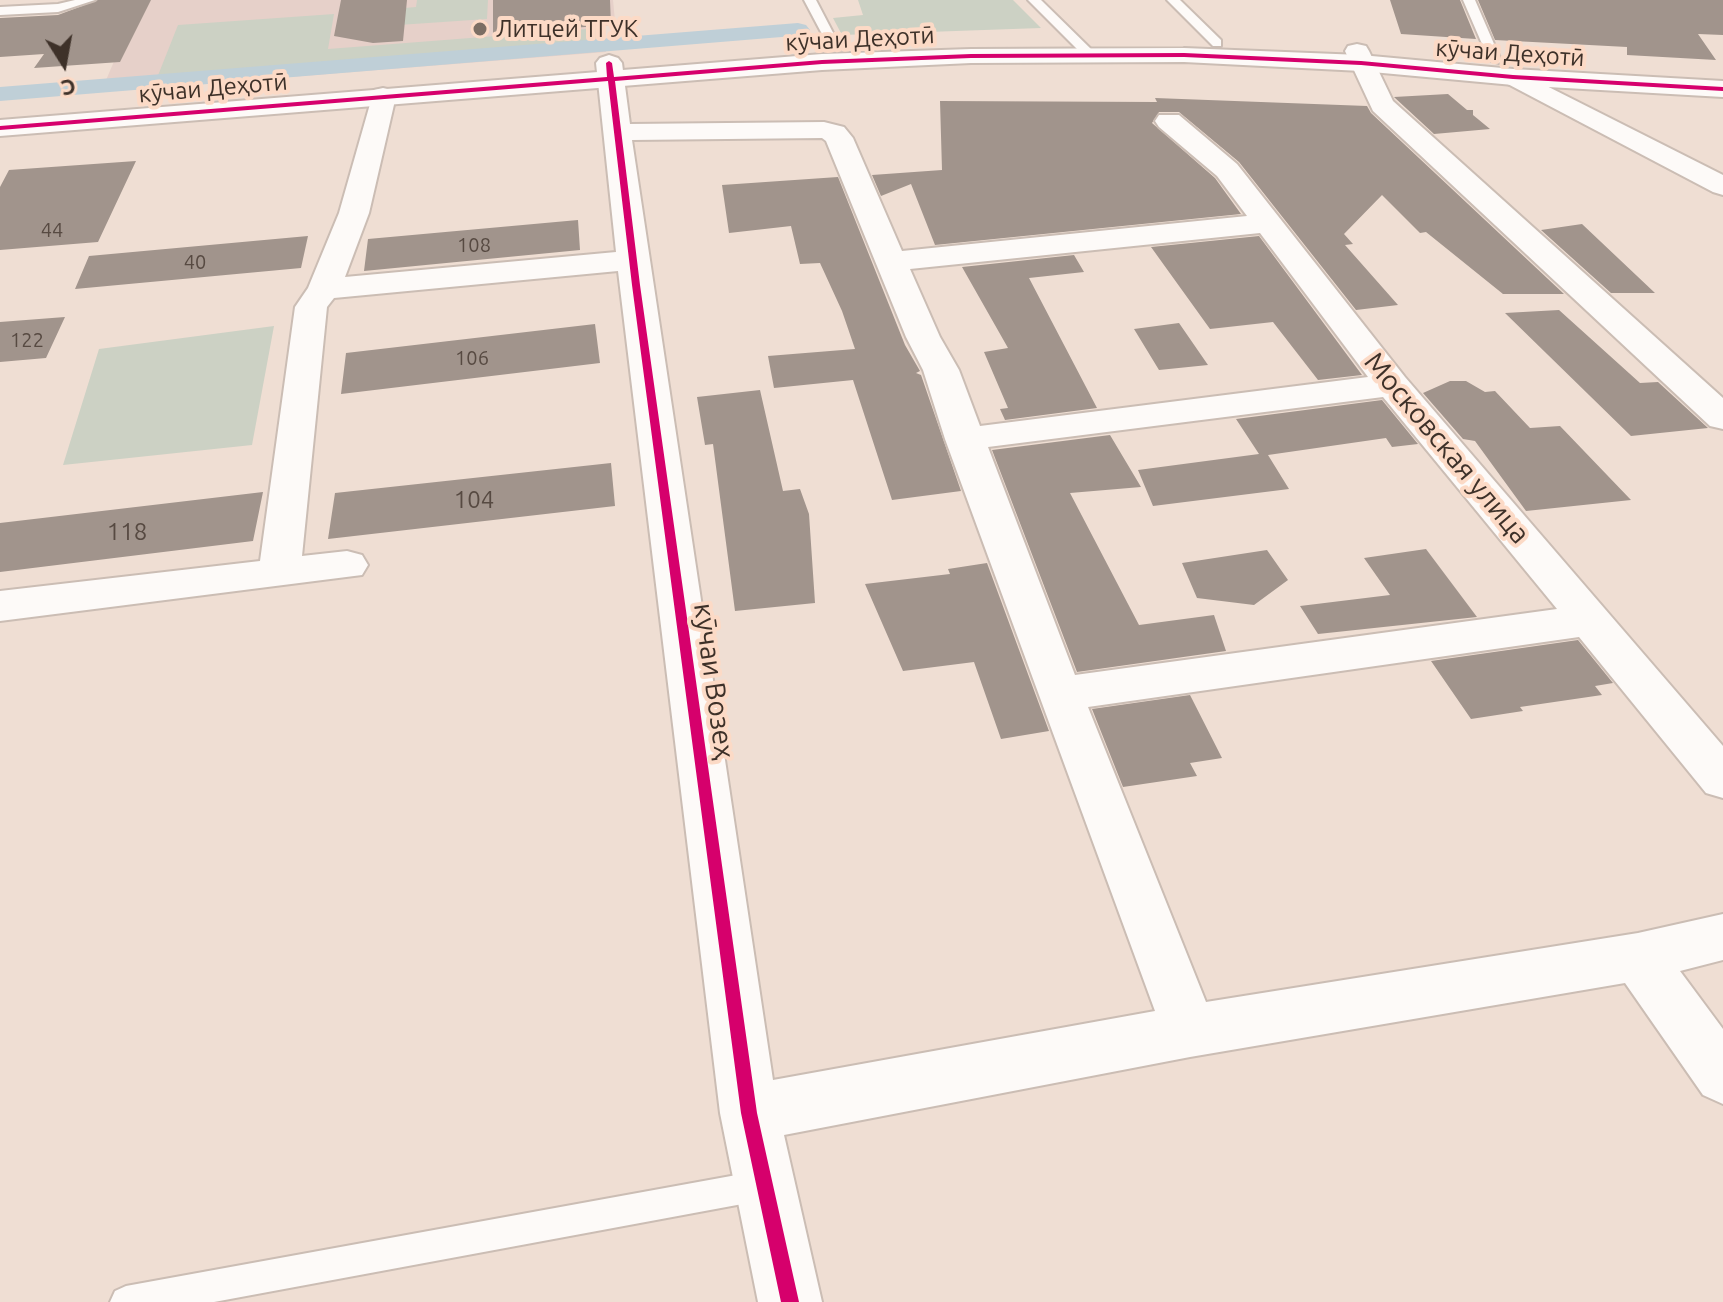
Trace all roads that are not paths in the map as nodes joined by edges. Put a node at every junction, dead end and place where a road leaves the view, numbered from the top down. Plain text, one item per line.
1 (89, 0) edge
2 (810, 0) edge
3 (1034, 0) edge
4 (1173, 0) edge
5 (1469, 0) edge
6 (0, 11) edge
7 (1217, 43) junction
8 (1083, 47) junction
9 (835, 48) junction
10 (1359, 57) junction
11 (1504, 68) junction
12 (609, 71) junction
13 (1723, 75) edge
14 (1723, 89) edge
15 (383, 96) junction
16 (0, 112) edge
17 (1169, 121) dead end
18 (0, 128) edge
19 (618, 132) junction
20 (1720, 182) edge
21 (1267, 223) junction
22 (633, 260) junction
23 (891, 262) junction
24 (324, 289) junction
25 (1392, 385) junction
26 (1723, 418) edge
27 (964, 439) junction
28 (347, 565) dead end
29 (279, 573) junction
30 (0, 606) edge
31 (1592, 620) junction
32 (1060, 694) junction
33 (1723, 779) edge
34 (1723, 937) edge
35 (1638, 957) junction
36 (1190, 1031) junction
37 (1723, 1076) edge
38 (749, 1113) junction
39 (765, 1185) junction
40 (126, 1302) edge
41 (790, 1302) edge

1 - 6 lane
2 - 9 lane
3 - 8 lane
4 - 7 lane
5 - 11 lane
7 - 8 street, кӯчаи Деҳотӣ
7 - 10 street, кӯчаи Деҳотӣ
8 - 9 street, кӯчаи Деҳотӣ
8 - 10 street, кӯчаи Деҳотӣ
8 - 12 street, кӯчаи Деҳотӣ
9 - 12 street, кӯчаи Деҳотӣ
10 - 11 street, кӯчаи Деҳотӣ
10 - 26 street
11 - 13 street, кӯчаи Деҳотӣ
11 - 14 street, кӯчаи Деҳотӣ
11 - 20 street
12 - 15 street, кӯчаи Деҳотӣ
12 - 16 street, кӯчаи Деҳотӣ
12 - 19 street, кӯчаи Возеҳ
15 - 18 street, кӯчаи Деҳотӣ
15 - 24 street
17 - 21 street, Московская улица
19 - 22 street, кӯчаи Возеҳ
19 - 23 street
21 - 23 street
21 - 25 street, Московская улица
22 - 24 street
22 - 38 street, кӯчаи Возеҳ
23 - 27 street
24 - 29 street
25 - 27 street
25 - 31 street, Московская улица
27 - 32 street
28 - 29 street
29 - 30 street
31 - 32 street
31 - 33 street, Московская улица
32 - 36 street
34 - 35 street
35 - 36 street
35 - 37 street
36 - 38 street
38 - 39 street, кӯчаи Возеҳ
39 - 40 lane
39 - 41 street, кӯчаи Возеҳ

